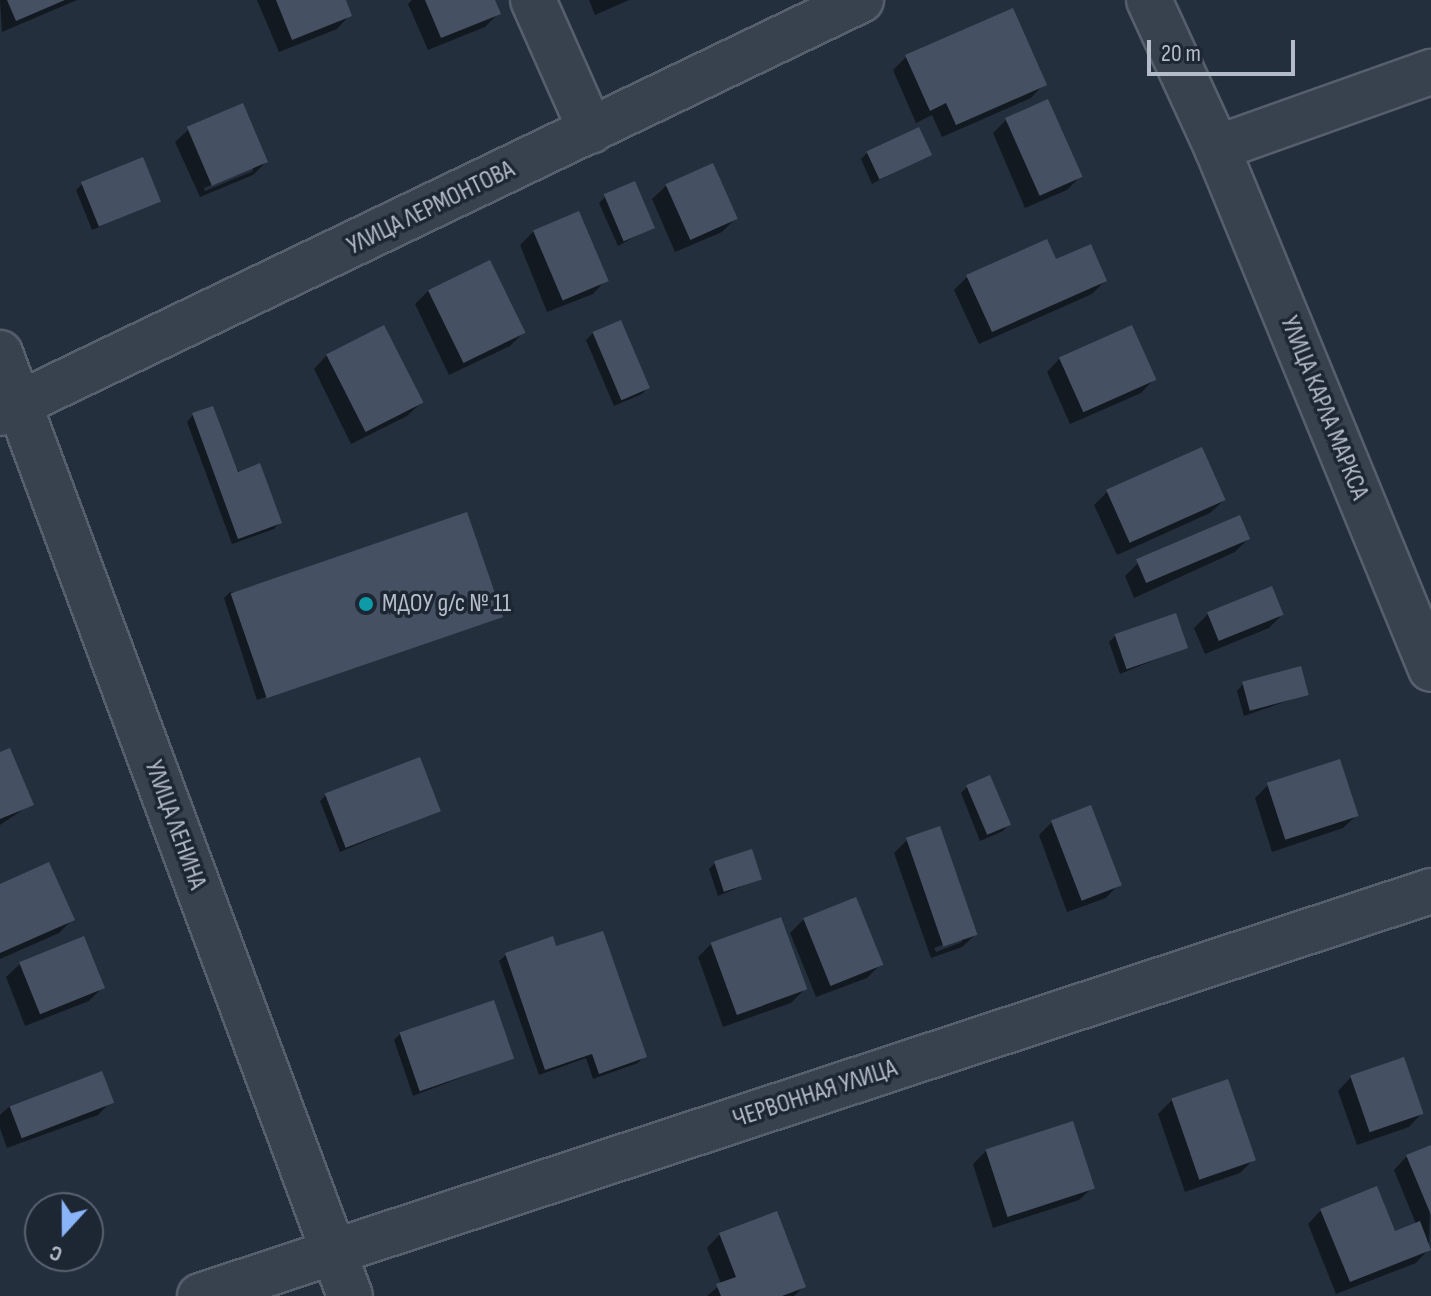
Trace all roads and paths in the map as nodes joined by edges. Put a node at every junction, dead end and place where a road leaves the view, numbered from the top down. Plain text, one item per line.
1 (533, 0) edge
2 (861, 0) edge
3 (1149, 0) edge
4 (1431, 72) edge
5 (591, 131) junction
6 (1217, 148) junction
7 (0, 353) edge
8 (10, 409) edge
9 (1431, 669) edge
10 (1431, 891) edge
11 (333, 1253) junction
12 (200, 1296) edge
13 (350, 1296) edge

1 - 5 street
2 - 5 street, УЛИЦА ЛЕРМОНТОВА
3 - 6 street, УЛИЦА КАРЛА МАРКСА
4 - 6 street
5 - 8 street, УЛИЦА ЛЕРМОНТОВА
6 - 9 street, УЛИЦА КАРЛА МАРКСА
7 - 8 street, УЛИЦА ЛЕНИНА
8 - 11 street, УЛИЦА ЛЕНИНА
10 - 11 street, ЧЕРВОННАЯ УЛИЦА
11 - 12 street, ЧЕРВОННАЯ УЛИЦА
11 - 13 street, УЛИЦА ЛЕНИНА

